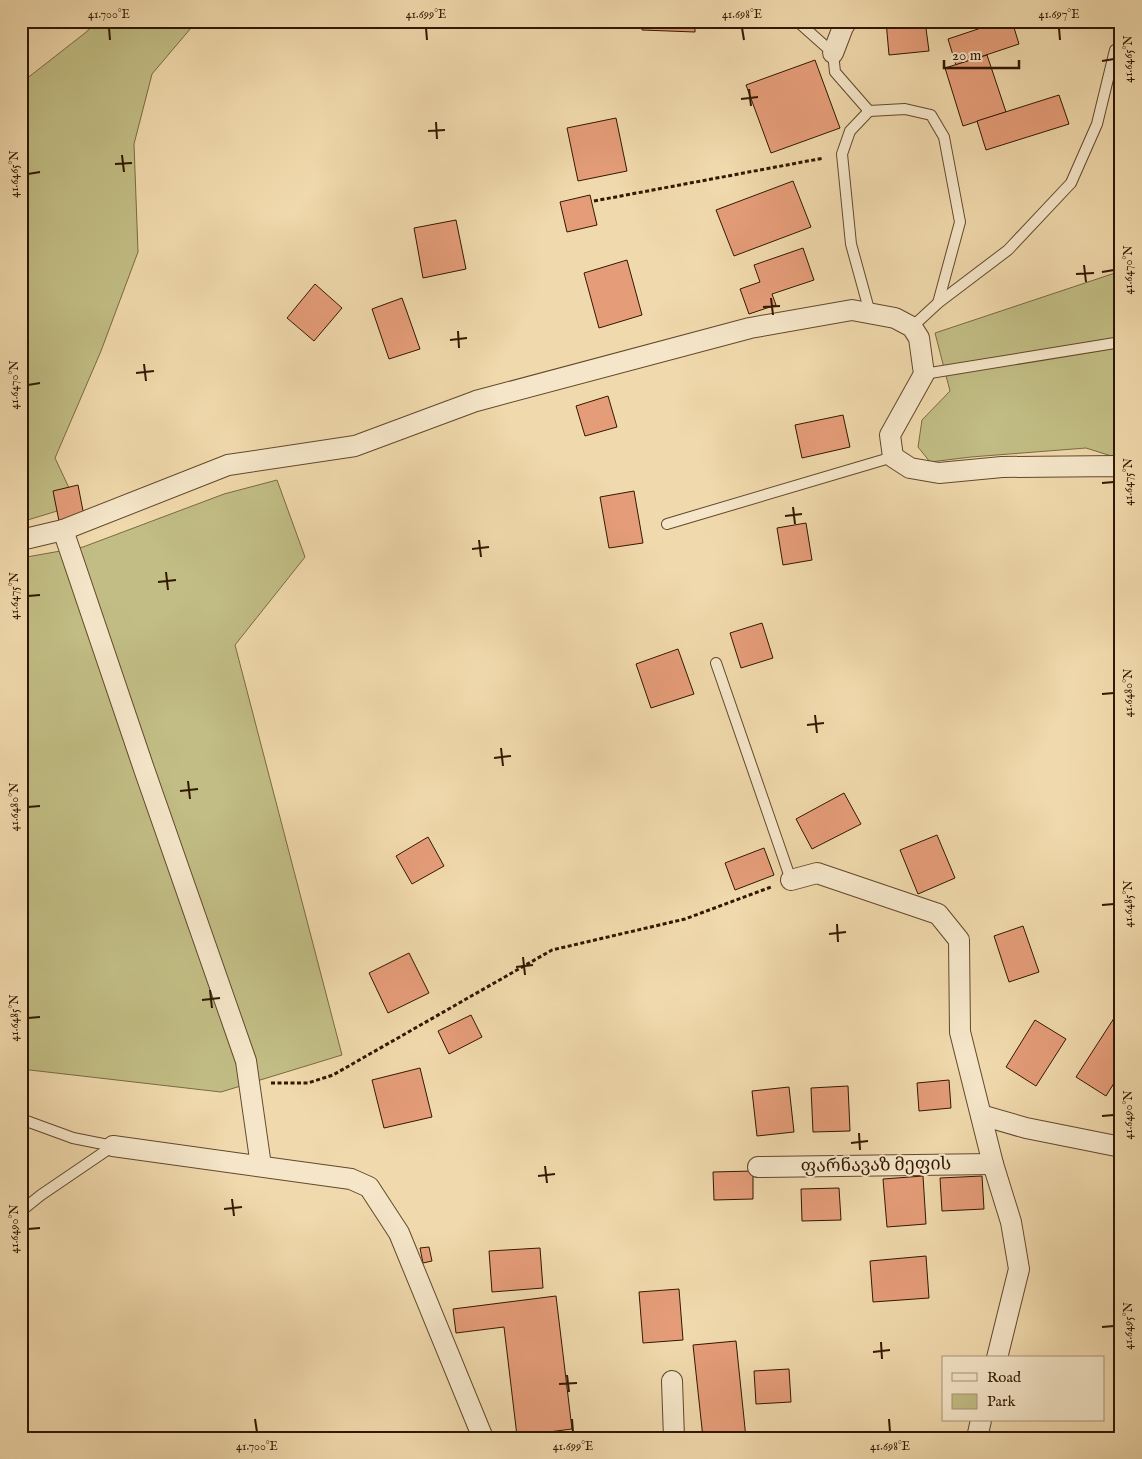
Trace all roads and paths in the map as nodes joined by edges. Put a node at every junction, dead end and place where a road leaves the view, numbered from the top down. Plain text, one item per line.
1 (797, 21) edge
2 (847, 21) edge
3 (1115, 50) dead end
4 (833, 52) junction
5 (869, 111) junction
6 (842, 154) junction
7 (594, 201) dead end
8 (938, 303) junction
9 (870, 313) junction
10 (912, 327) junction
11 (1121, 342) edge
12 (924, 374) junction
13 (893, 457) junction
14 (1121, 468) edge
15 (667, 524) dead end
16 (63, 530) junction
17 (21, 540) edge
18 (716, 663) dead end
19 (791, 880) junction
20 (249, 1084) junction
21 (980, 1115) junction
22 (21, 1119) edge
23 (113, 1146) junction
24 (1121, 1147) edge
25 (993, 1164) junction
26 (261, 1166) junction
27 (758, 1167) dead end
28 (21, 1211) edge
29 (997, 1356) edge
30 (672, 1382) dead end
31 (981, 1422) edge
32 (483, 1438) edge
33 (674, 1438) edge
34 (977, 1438) edge

1 - 4 lane
2 - 4 street
3 - 8 lane
4 - 5 lane
5 - 6 lane
5 - 8 lane
6 - 7 path
6 - 9 lane
8 - 10 lane
9 - 10 street
9 - 16 street
10 - 12 street
11 - 12 lane
12 - 13 street
13 - 14 street
13 - 15 lane
16 - 17 street
16 - 20 street
18 - 19 lane
19 - 20 path
19 - 21 street
20 - 26 street
21 - 24 street
21 - 25 street
22 - 23 lane
23 - 26 street
23 - 28 lane
25 - 27 street, ფარნავაზ მეფის
25 - 29 street
26 - 32 street
30 - 33 street
31 - 34 street

